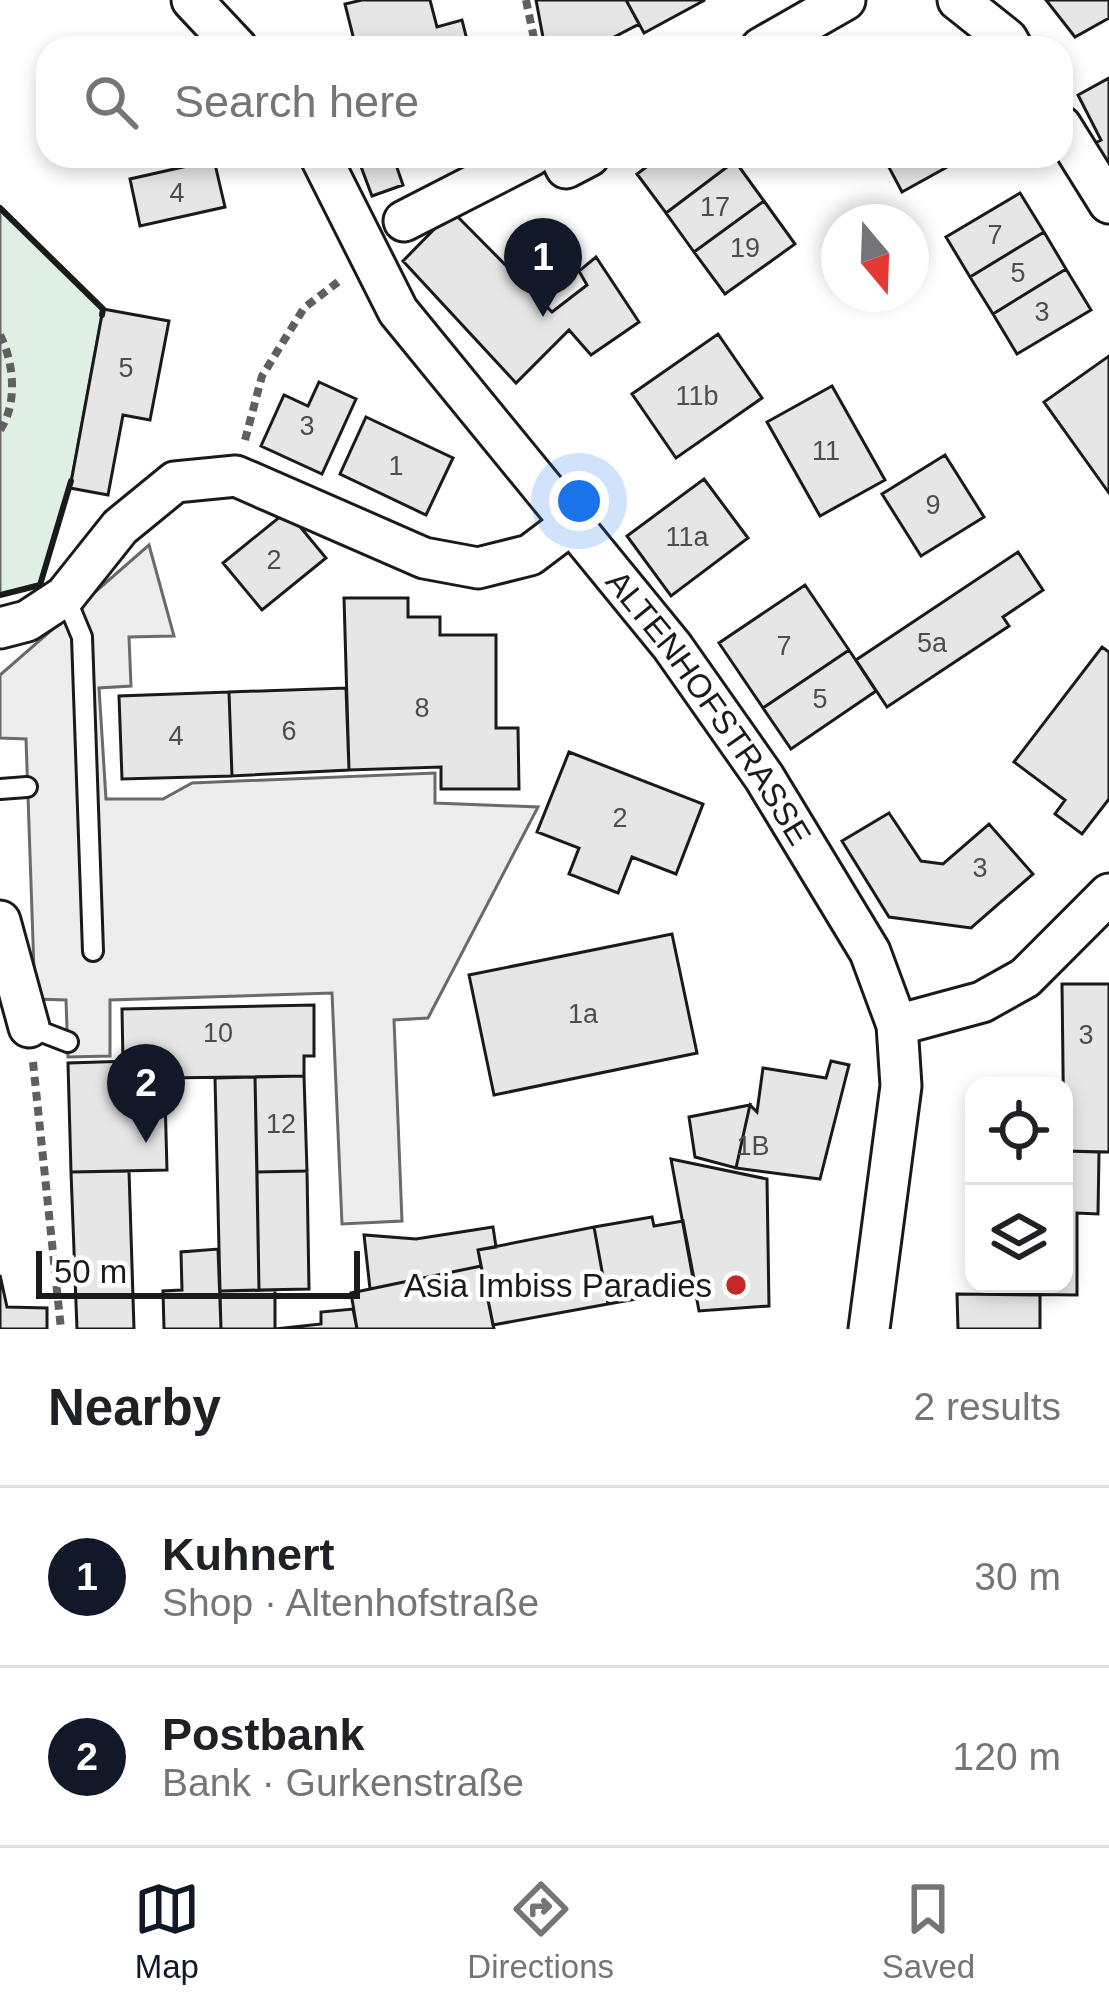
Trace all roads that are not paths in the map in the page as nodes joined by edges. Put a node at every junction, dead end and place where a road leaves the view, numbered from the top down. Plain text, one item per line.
1 (192, 0) edge
2 (845, 0) edge
3 (958, 0) edge
4 (226, 36) edge
5 (781, 36) edge
6 (1003, 36) edge
7 (1073, 145) edge
8 (326, 168) edge
9 (508, 168) edge
10 (1109, 203) edge
11 (404, 221) dead end
12 (571, 524) junction
13 (65, 596) junction
14 (0, 628) edge
15 (28, 787) dead end
16 (0, 789) edge
17 (1109, 894) edge
18 (0, 921) edge
19 (93, 951) dead end
20 (897, 1025) junction
21 (29, 1027) joint
22 (68, 1042) dead end
23 (869, 1329) edge

1 - 4 street
2 - 5 street
3 - 6 street
7 - 10 street
8 - 12 street, ALTENHOFSTRASSE
9 - 11 street
12 - 13 street
12 - 20 street, ALTENHOFSTRASSE
13 - 14 street
13 - 19 lane
15 - 16 lane
17 - 20 street
18 - 21 street
20 - 23 street, ALTENHOFSTRASSE
21 - 22 lane

